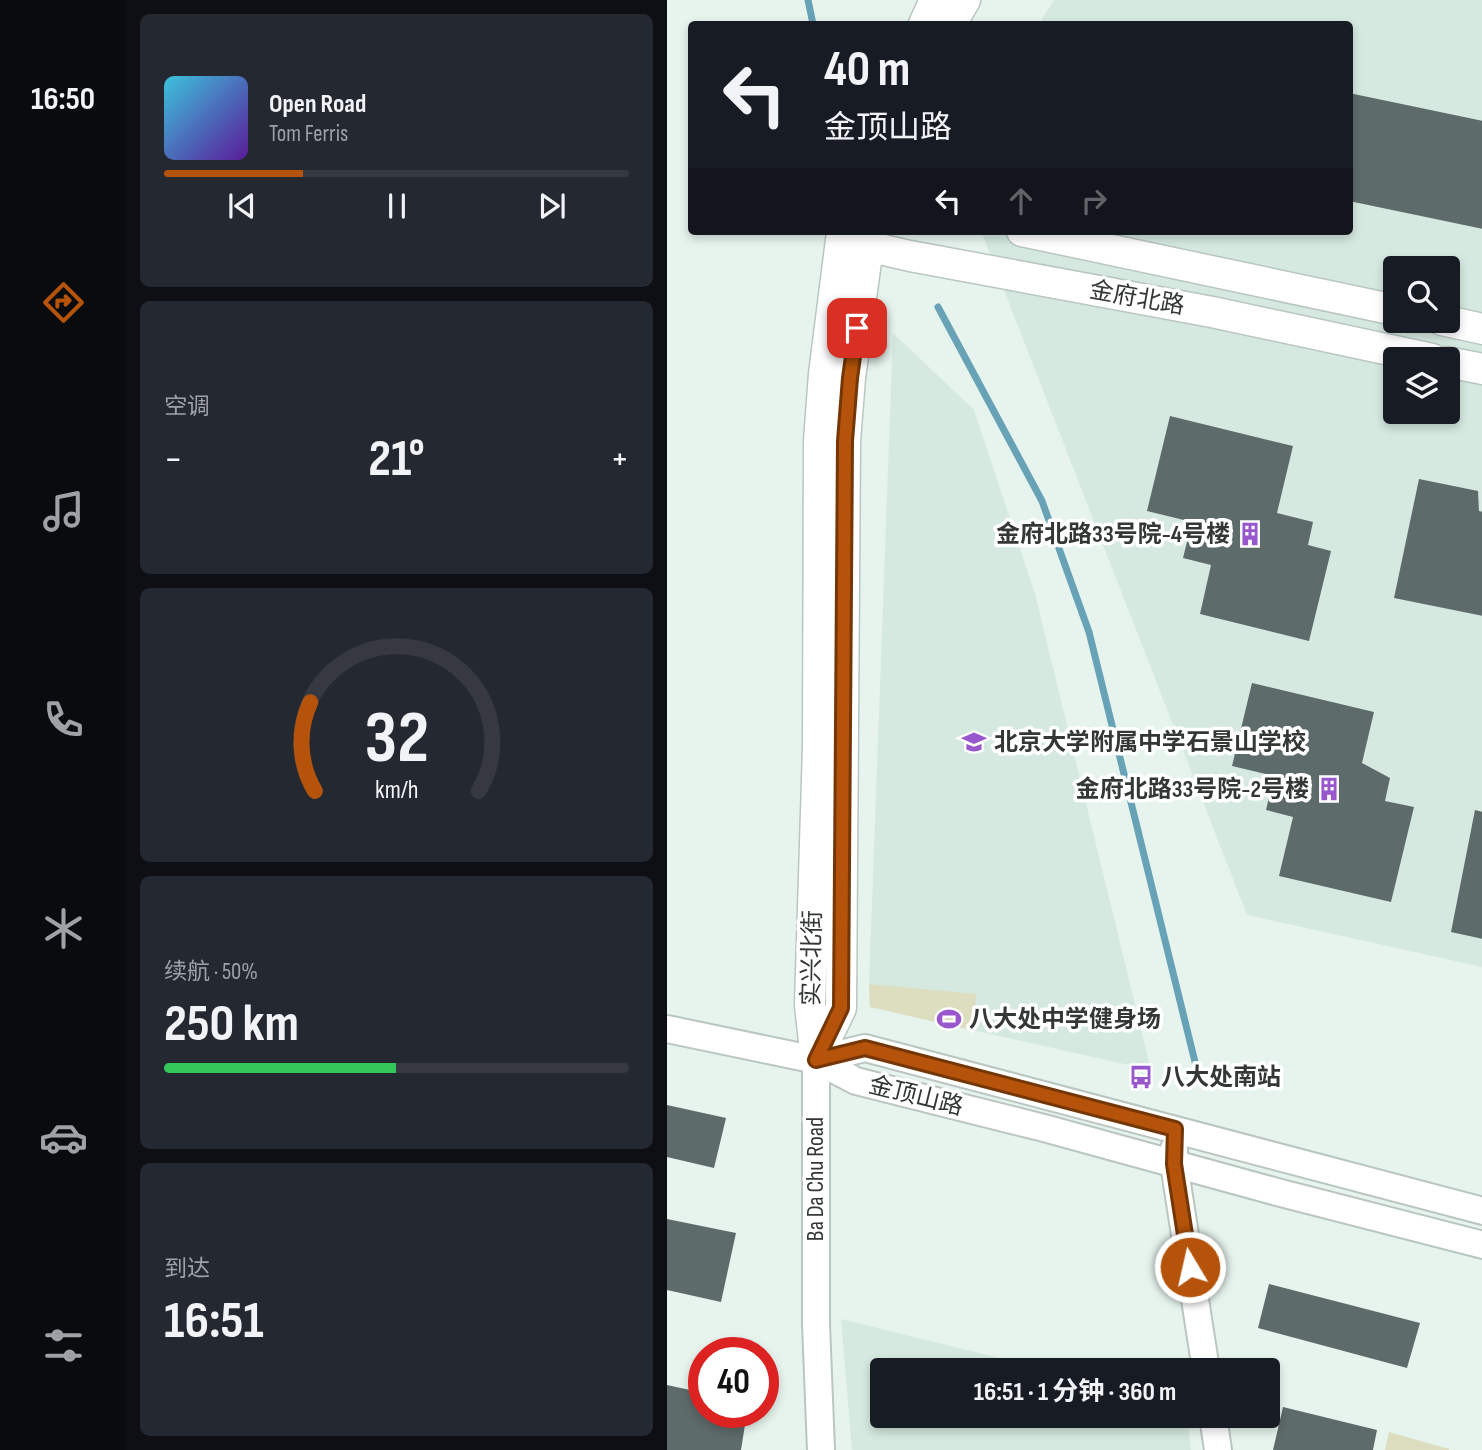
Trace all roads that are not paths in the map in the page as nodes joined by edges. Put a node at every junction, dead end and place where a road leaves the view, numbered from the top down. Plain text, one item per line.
1 (935, 0) edge
2 (965, 0) edge
3 (925, 21) edge
4 (953, 21) edge
5 (1041, 235) edge
6 (856, 237) edge
7 (1383, 307) edge
8 (1460, 324) edge
9 (1482, 329) edge
10 (1383, 349) edge
11 (1460, 365) edge
12 (1482, 369) edge
13 (667, 1029) edge
14 (816, 1060) junction
15 (1175, 1129) junction
16 (1174, 1164) junction
17 (1482, 1211) edge
18 (1482, 1244) edge
19 (1204, 1358) edge
20 (1215, 1428) edge
21 (821, 1450) edge
22 (1218, 1450) edge

1 - 3 main road
2 - 4 main road
5 - 7 main road, 金府北路
6 - 10 main road, 金府北路
6 - 14 main road, 实兴北街
8 - 9 main road
11 - 12 main road
13 - 14 street
14 - 15 street, 金顶山路
14 - 16 street, 金顶山路
14 - 21 street, Ba Da Chu Road
15 - 16 street
15 - 17 street, 金顶山路
16 - 18 street, 金顶山路
16 - 19 street
20 - 22 street

